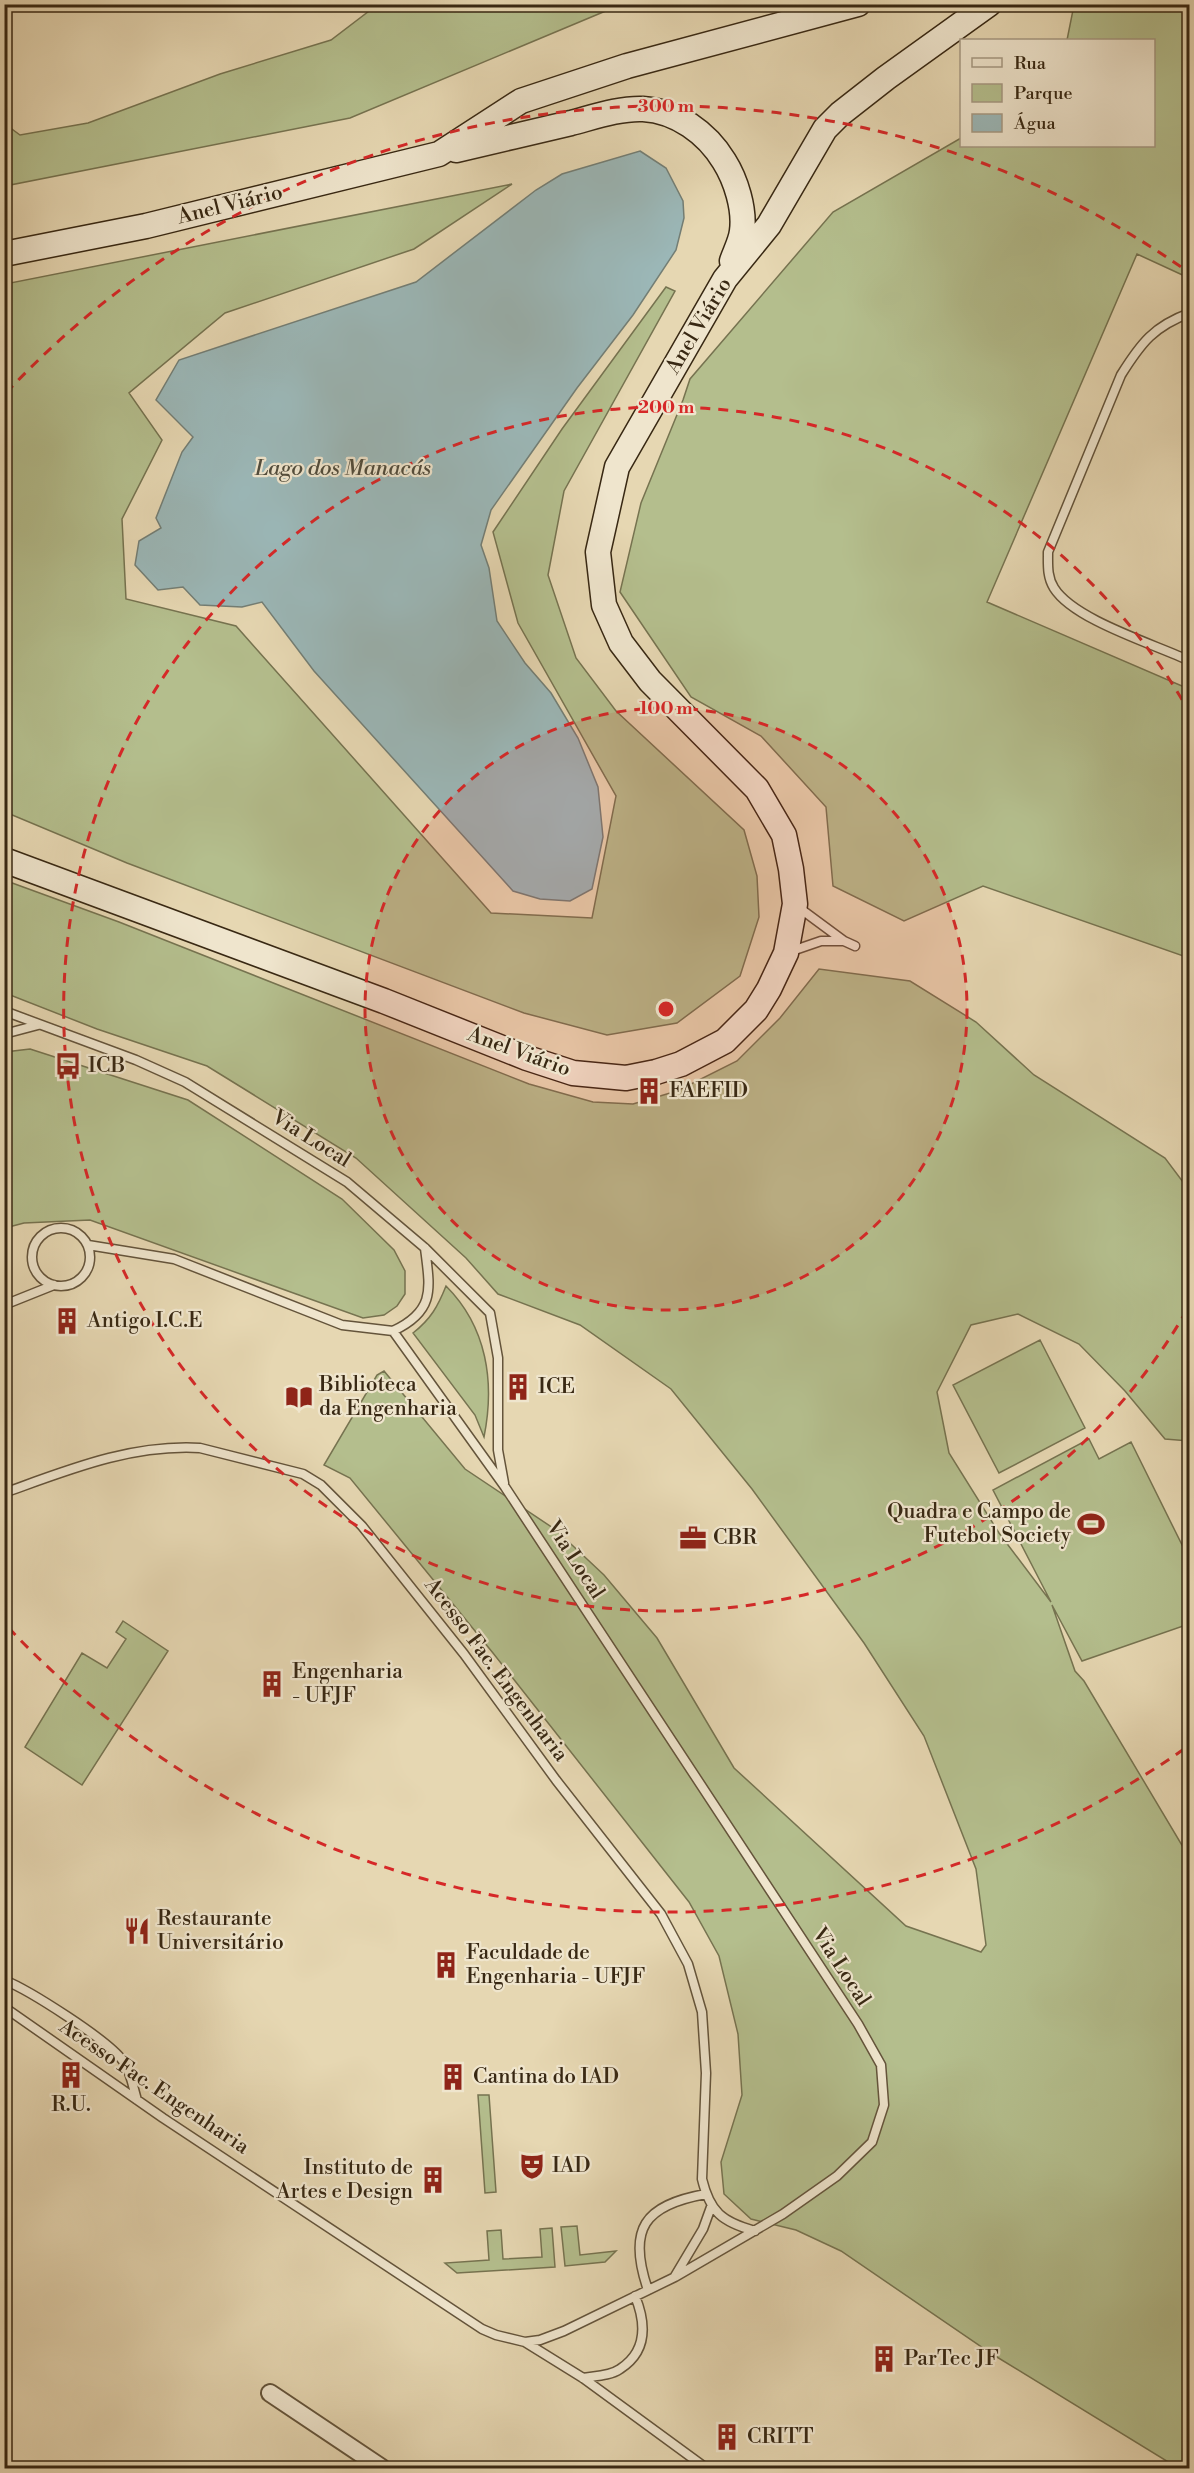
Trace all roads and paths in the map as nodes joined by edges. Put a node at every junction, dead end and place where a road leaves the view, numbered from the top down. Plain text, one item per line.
1 (858, 4) edge
2 (989, 4) edge
3 (439, 154) junction
4 (4, 254) edge
5 (725, 279) junction
6 (1190, 313) edge
7 (1190, 661) edge
8 (4, 860) edge
9 (795, 904) junction
10 (844, 941) junction
11 (855, 946) dead end
12 (786, 953) junction
13 (4, 1011) edge
14 (39, 1025) junction
15 (4, 1034) edge
16 (88, 1245) junction
17 (424, 1248) junction
18 (54, 1285) junction
19 (4, 1305) edge
20 (393, 1331) junction
21 (505, 1487) junction
22 (4, 1493) edge
23 (4, 1980) edge
24 (4, 2007) edge
25 (137, 2100) junction
26 (706, 2194) junction
27 (711, 2207) junction
28 (755, 2231) junction
29 (675, 2277) junction
30 (648, 2290) junction
31 (635, 2296) junction
32 (525, 2342) junction
33 (583, 2378) junction
34 (270, 2393) dead end
35 (382, 2469) edge
36 (706, 2469) edge

1 - 3 main road, Anel Viário
2 - 5 main road, Anel Viário
3 - 4 main road, Anel Viário
3 - 5 main road
5 - 9 main road, Anel Viário
6 - 7 lane
8 - 12 main road, Anel Viário
9 - 10 lane
9 - 12 main road, Anel Viário
10 - 11 lane
10 - 12 lane
13 - 14 lane, Via Local
14 - 15 lane
14 - 17 lane, Via Local
16 - 18 lane
16 - 18 lane
16 - 20 lane
17 - 20 lane
17 - 21 lane, Via Local
18 - 19 lane
20 - 21 lane
21 - 28 lane, Via Local
22 - 26 lane, Acesso Fac. Engenharia
23 - 25 lane
24 - 25 lane, Acesso Fac. Engenharia
25 - 32 lane, Acesso Fac. Engenharia
26 - 27 lane, Acesso Fac. Engenharia
26 - 30 lane
27 - 28 lane
27 - 29 lane
28 - 29 lane, Acesso Fac. Engenharia
29 - 30 lane, Acesso Fac. Engenharia
30 - 31 lane, Acesso Fac. Engenharia
31 - 32 lane, Acesso Fac. Engenharia
31 - 33 lane
32 - 33 lane
33 - 36 lane
34 - 35 street

